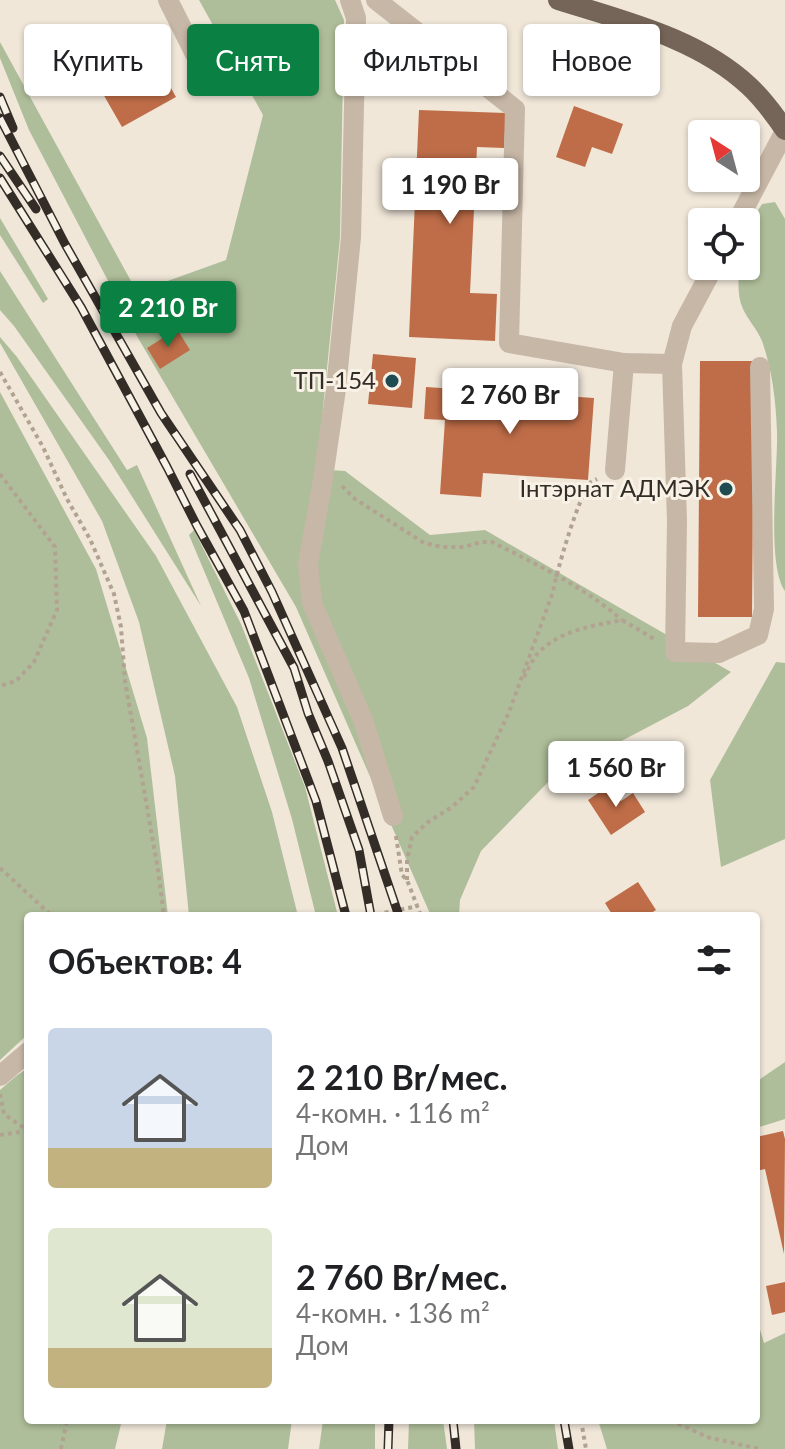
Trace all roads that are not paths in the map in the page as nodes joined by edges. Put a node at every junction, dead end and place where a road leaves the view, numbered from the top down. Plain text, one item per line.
1 (168, 0) edge
2 (350, 0) edge
3 (376, 0) edge
4 (558, 0) edge
5 (187, 38) edge
6 (785, 130) edge
7 (744, 208) edge
8 (707, 280) edge
9 (624, 363) junction
10 (672, 364) junction
11 (760, 367) dead end
12 (615, 470) road end
13 (393, 816) road end
14 (24, 1055) edge
15 (0, 1076) edge

1 - 5 lane
2 - 13 lane
3 - 9 lane
4 - 6 main road
6 - 7 lane
8 - 10 lane
9 - 10 lane
9 - 12 lane
10 - 11 lane
14 - 15 lane

